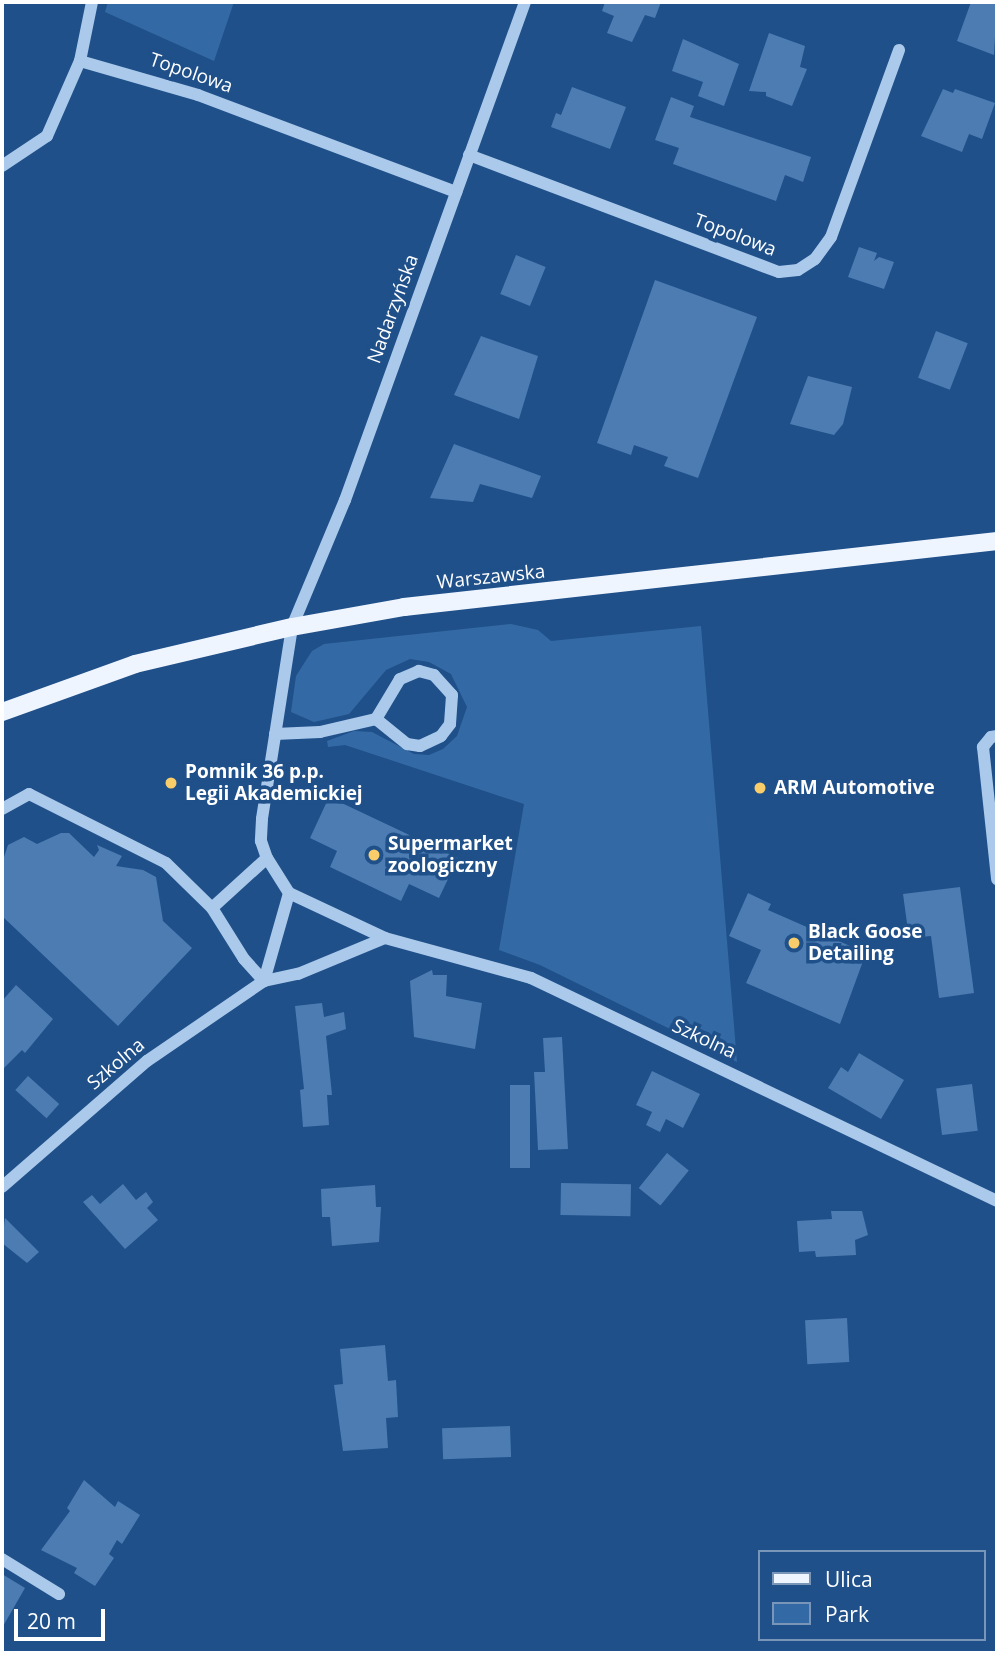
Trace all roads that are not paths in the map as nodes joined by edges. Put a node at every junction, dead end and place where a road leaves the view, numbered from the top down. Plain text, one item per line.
1 (92, 2) edge
2 (525, 2) edge
3 (899, 50) dead end
4 (80, 61) junction
5 (469, 155) junction
6 (2, 166) edge
7 (456, 191) junction
8 (997, 541) edge
9 (292, 626) junction
10 (2, 712) edge
11 (376, 719) junction
12 (275, 734) junction
13 (997, 736) edge
14 (2, 809) edge
15 (267, 858) junction
16 (997, 879) edge
17 (289, 893) junction
18 (212, 908) junction
19 (385, 939) junction
20 (264, 981) junction
21 (2, 1187) edge
22 (997, 1200) edge
23 (2, 1559) edge
24 (59, 1594) dead end

1 - 4 street
2 - 5 street, Nadarzyńska
3 - 5 street, Topolowa
4 - 6 street
4 - 7 street, Topolowa
5 - 7 street, Nadarzyńska
7 - 9 street, Nadarzyńska
8 - 9 main road, Warszawska
9 - 10 main road, Warszawska
9 - 12 street
11 - 11 street
11 - 12 street
12 - 15 street
13 - 16 street
14 - 18 street
15 - 17 street
15 - 18 street
17 - 19 street, Szkolna
17 - 20 street
18 - 20 street
19 - 20 street, Szkolna
19 - 22 street, Szkolna
20 - 21 street, Szkolna
23 - 24 street

